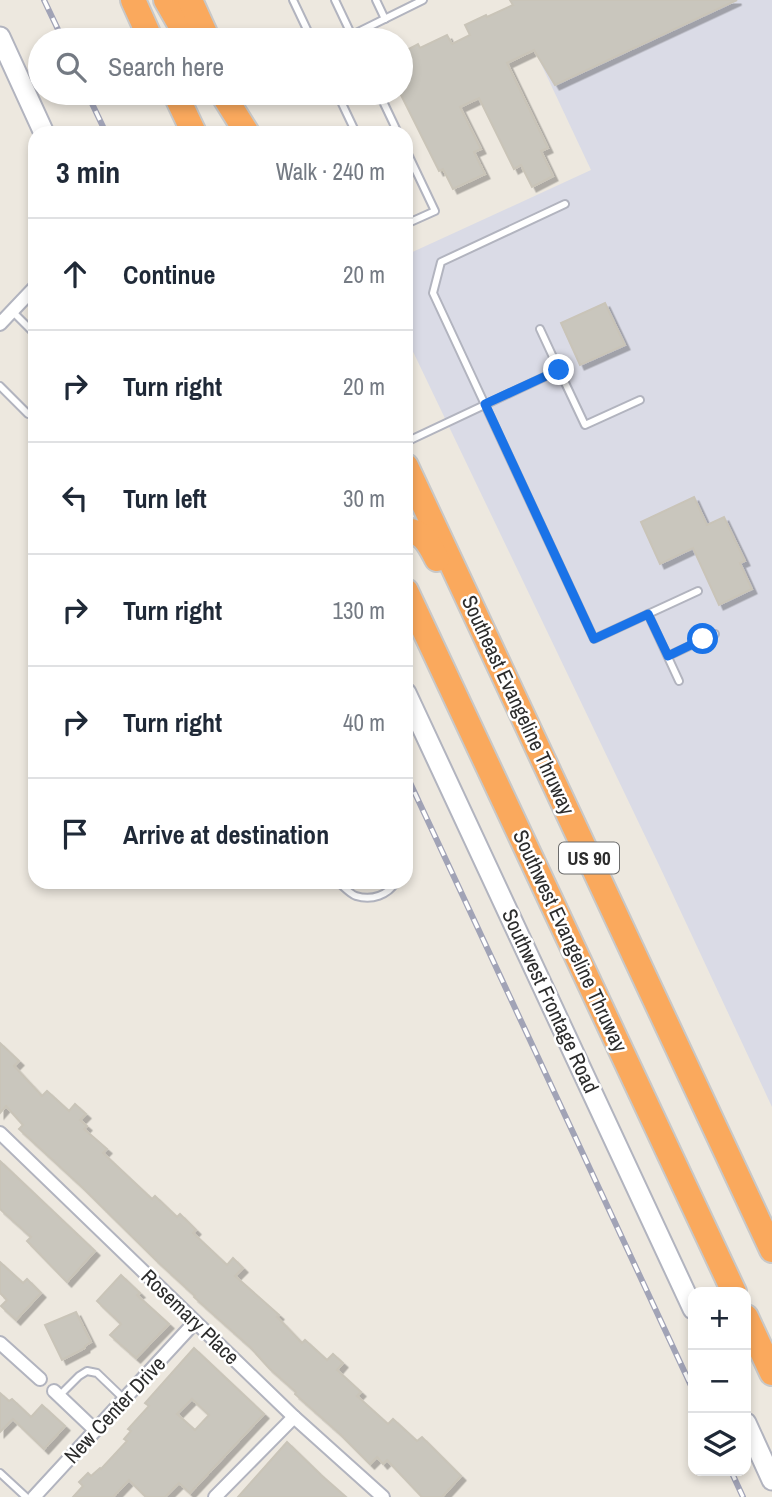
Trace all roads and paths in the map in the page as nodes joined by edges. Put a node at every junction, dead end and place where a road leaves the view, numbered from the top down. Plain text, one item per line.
1 (133, 0) edge
2 (166, 0) edge
3 (190, 0) edge
4 (293, 0) edge
5 (335, 0) edge
6 (376, 0) edge
7 (419, 1) edge
8 (385, 19) junction
9 (146, 28) edge
10 (182, 28) edge
11 (203, 28) edge
12 (306, 28) edge
13 (348, 28) edge
14 (370, 28) edge
15 (0, 37) edge
16 (28, 98) edge
17 (31, 105) edge
18 (181, 105) edge
19 (230, 105) edge
20 (237, 105) edge
21 (343, 105) edge
22 (385, 105) edge
23 (41, 126) edge
24 (191, 126) edge
25 (244, 126) edge
26 (246, 126) edge
27 (353, 126) edge
28 (395, 126) edge
29 (413, 165) edge
30 (565, 204) dead end
31 (413, 221) edge
32 (28, 294) edge
33 (12, 311) junction
34 (0, 324) edge
35 (28, 327) edge
36 (540, 329) dead end
37 (559, 370) junction
38 (0, 386) edge
39 (639, 400) dead end
40 (485, 404) junction
41 (28, 414) dead end
42 (413, 439) edge
43 (413, 481) edge
44 (413, 531) edge
45 (460, 581) junction
46 (698, 591) dead end
47 (413, 606) edge
48 (648, 614) junction
49 (715, 634) dead end
50 (668, 656) junction
51 (679, 681) dead end
52 (413, 708) edge
53 (346, 889) edge
54 (390, 889) edge
55 (0, 1133) edge
56 (772, 1250) edge
57 (732, 1287) edge
58 (688, 1299) edge
59 (195, 1322) junction
60 (751, 1328) edge
61 (0, 1343) edge
62 (772, 1373) edge
63 (40, 1379) dead end
64 (57, 1394) joint
65 (124, 1399) junction
66 (294, 1417) junction
67 (95, 1430) junction
68 (751, 1434) edge
69 (0, 1473) edge
70 (772, 1480) edge
71 (26, 1497) edge
72 (34, 1497) edge
73 (215, 1497) edge
74 (383, 1497) edge

1 - 9 highway
2 - 10 highway
3 - 11 highway
4 - 12 lane
5 - 13 lane
6 - 8 lane
7 - 8 lane
8 - 14 lane
15 - 16 main road
17 - 23 main road
18 - 24 highway
19 - 25 highway
20 - 26 highway
21 - 27 lane
22 - 28 lane
29 - 31 lane
30 - 40 lane
32 - 33 street
33 - 34 street
33 - 35 lane
36 - 37 lane
37 - 39 lane
37 - 40 lane
38 - 41 lane
40 - 42 lane
40 - 48 lane
43 - 45 highway, Southeast Evangeline Thruway / US 90
44 - 45 highway
45 - 56 highway, Southeast Evangeline Thruway / US 90
46 - 48 lane
47 - 57 highway, Southwest Evangeline Thruway / US 90
48 - 50 lane
49 - 50 lane
50 - 51 lane
52 - 58 main road, Southwest Frontage Road
53 - 54 lane
55 - 59 street, Rosemary Place
59 - 65 street, New Center Drive
59 - 66 street, Rosemary Place
60 - 62 highway
61 - 63 street
64 - 65 lane
64 - 67 street
65 - 67 street, New Center Drive
66 - 73 street
66 - 74 street, Rosemary Place
67 - 72 street, New Center Drive
68 - 70 main road
69 - 71 lane

